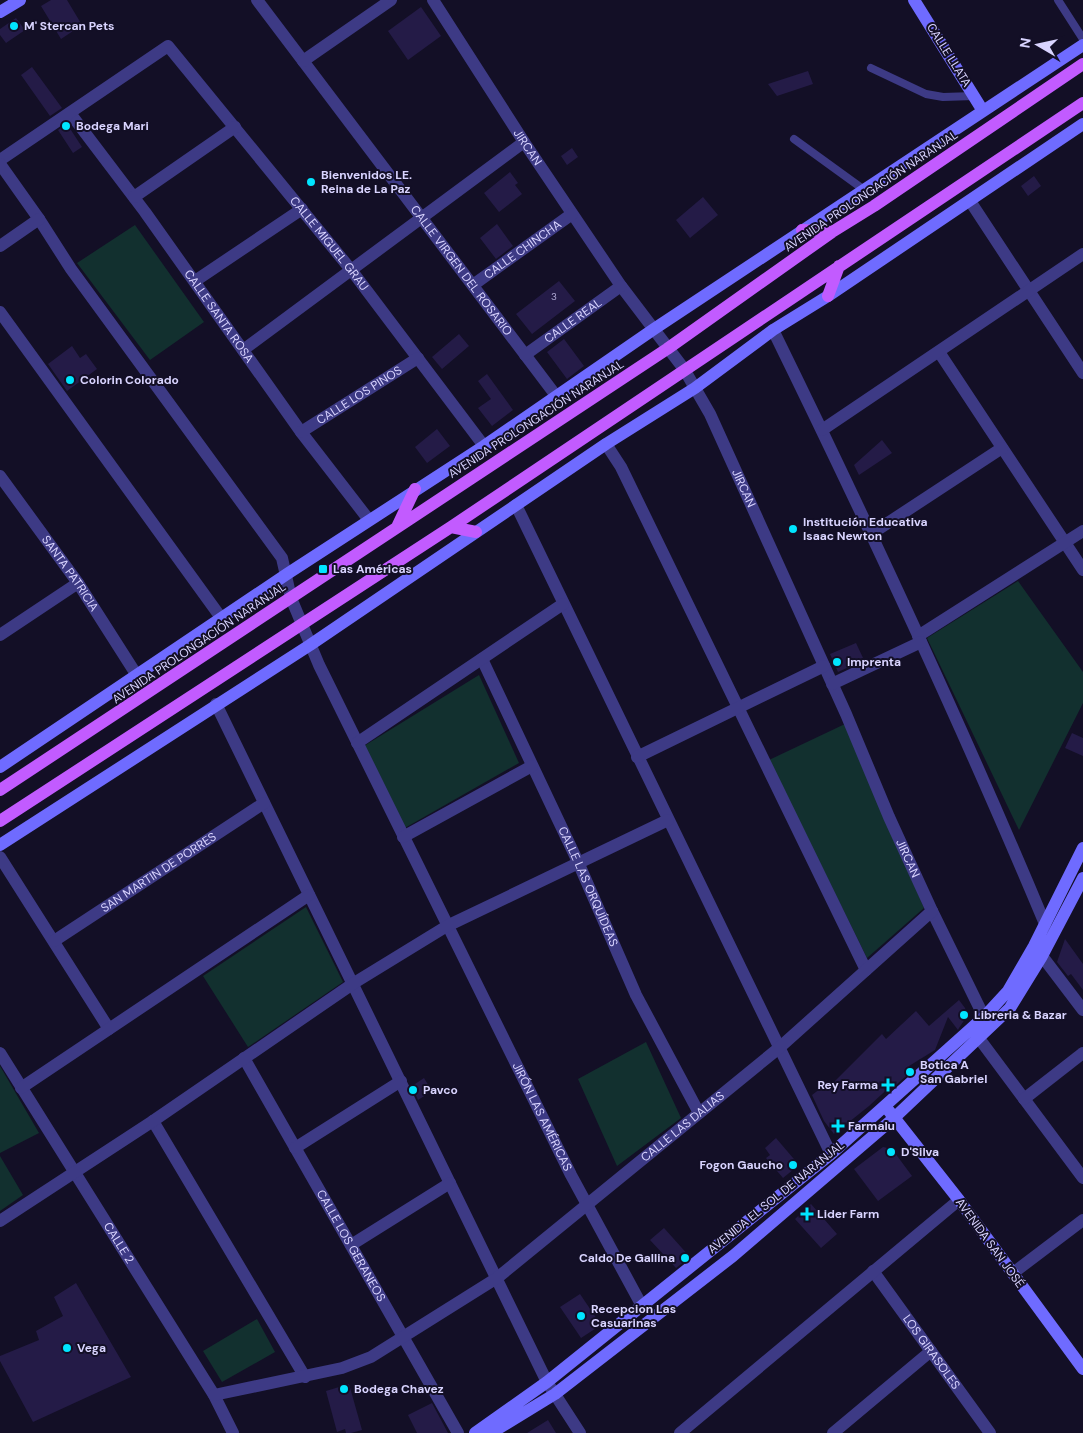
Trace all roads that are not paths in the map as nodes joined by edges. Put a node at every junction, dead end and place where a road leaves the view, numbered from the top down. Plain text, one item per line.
1 (20, 0) edge
2 (257, 0) edge
3 (391, 0) edge
4 (433, 0) edge
5 (914, 0) edge
6 (1058, 0) edge
7 (0, 12) edge
8 (1083, 39) edge
9 (1083, 45) edge
10 (303, 61) junction
11 (1083, 64) edge
12 (871, 68) dead end
13 (974, 96) junction
14 (1083, 104) edge
15 (983, 111) junction
16 (70, 113) junction
17 (1083, 124) edge
18 (235, 127) junction
19 (794, 139) dead end
20 (524, 142) junction
21 (0, 160) edge
22 (0, 164) edge
23 (863, 189) junction
24 (134, 197) junction
25 (970, 201) junction
26 (302, 209) junction
27 (572, 214) junction
28 (421, 218) junction
29 (39, 219) junction
30 (802, 230) junction
31 (832, 232) junction
32 (0, 246) edge
33 (1083, 254) edge
34 (839, 266) junction
35 (352, 271) junction
36 (195, 281) junction
37 (473, 286) junction
38 (621, 286) junction
39 (1029, 292) junction
40 (828, 296) junction
41 (0, 312) edge
42 (654, 329) junction
43 (773, 330) junction
44 (667, 349) junction
45 (243, 350) junction
46 (939, 352) junction
47 (525, 355) junction
48 (418, 358) junction
49 (684, 369) junction
50 (1083, 373) edge
51 (694, 388) junction
52 (557, 397) junction
53 (822, 430) junction
54 (301, 432) junction
55 (606, 444) junction
56 (484, 446) junction
57 (1002, 448) junction
58 (0, 476) edge
59 (415, 489) junction
60 (516, 505) junction
61 (369, 520) junction
62 (397, 527) junction
63 (451, 528) junction
64 (1083, 531) edge
65 (476, 532) junction
66 (871, 534) junction
67 (1066, 544) junction
68 (1083, 570) edge
69 (287, 574) junction
70 (78, 583) junction
71 (291, 598) junction
72 (563, 604) junction
73 (222, 619) junction
74 (303, 624) junction
75 (0, 635) edge
76 (920, 639) junction
77 (310, 645) junction
78 (482, 659) junction
79 (824, 666) junction
80 (136, 674) junction
81 (832, 684) junction
82 (216, 704) junction
83 (737, 708) junction
84 (357, 744) junction
85 (637, 757) junction
86 (532, 766) junction
87 (0, 767) edge
88 (0, 790) edge
89 (264, 803) junction
90 (668, 820) junction
91 (0, 821) edge
92 (403, 837) junction
93 (0, 845) edge
94 (1083, 848) edge
95 (0, 857) edge
96 (578, 862) junction
97 (1083, 878) edge
98 (309, 895) junction
99 (932, 911) junction
100 (1045, 924) junction
101 (447, 926) junction
102 (54, 941) junction
103 (1042, 956) junction
104 (866, 970) junction
105 (354, 983) junction
106 (1083, 1010) edge
107 (984, 1017) junction
108 (109, 1029) junction
109 (978, 1037) junction
110 (779, 1048) junction
111 (1083, 1053) edge
112 (0, 1054) edge
113 (244, 1058) junction
114 (401, 1081) junction
115 (21, 1088) junction
116 (1024, 1099) junction
117 (884, 1105) junction
118 (699, 1113) junction
119 (894, 1118) junction
120 (153, 1121) junction
121 (295, 1148) junction
122 (831, 1154) junction
123 (74, 1172) junction
124 (1083, 1178) edge
125 (450, 1183) junction
126 (959, 1200) junction
127 (587, 1205) junction
128 (1083, 1220) edge
129 (0, 1221) edge
130 (351, 1245) junction
131 (873, 1271) junction
132 (1013, 1273) junction
133 (497, 1278) junction
134 (642, 1306) junction
135 (404, 1338) junction
136 (931, 1352) junction
137 (1083, 1369) edge
138 (305, 1377) junction
139 (547, 1382) junction
140 (555, 1394) junction
141 (214, 1396) junction
142 (233, 1433) edge
143 (458, 1433) edge
144 (475, 1433) edge
145 (491, 1433) edge
146 (580, 1433) edge
147 (680, 1433) edge
148 (833, 1433) edge
149 (990, 1433) edge

1 - 7 street
2 - 10 street, CALLE VIRGEN DEL ROSARIO
3 - 10 street
4 - 20 street, JIRCAN
5 - 13 street, CALLE LLATA
6 - 8 lane
9 - 15 street, AVENIDA PROLONGACIÓN NARANJAL
10 - 28 street, CALLE VIRGEN DEL ROSARIO
11 - 31 main road, AVENIDA PROLONGACIÓN NARANJAL
12 - 13 lane
13 - 15 street, CALLE LLATA
14 - 34 main road
15 - 23 street, AVENIDA PROLONGACIÓN NARANJAL
16 - 18 street, CALLE MIGUEL GRAU
16 - 21 street
16 - 24 street, CALLE SANTA ROSA
17 - 25 street
18 - 24 street
18 - 26 street, CALLE MIGUEL GRAU
19 - 23 lane
20 - 27 street, JIRCAN
20 - 28 street
22 - 29 street, JIRÓN LAS AMÉRICAS
23 - 30 street, AVENIDA PROLONGACIÓN NARANJAL
24 - 36 street, CALLE SANTA ROSA
25 - 39 street
25 - 40 street
26 - 35 street, CALLE MIGUEL GRAU
26 - 36 street
27 - 37 street, CALLE CHINCHA
27 - 38 street, JIRCAN
28 - 35 street
28 - 37 street, CALLE VIRGEN DEL ROSARIO
29 - 32 street
29 - 69 street, JIRÓN LAS AMÉRICAS
30 - 31 main road
30 - 42 street, AVENIDA PROLONGACIÓN NARANJAL
31 - 44 main road, AVENIDA PROLONGACIÓN NARANJAL
33 - 39 street
34 - 40 main road
34 - 49 main road
35 - 45 street
35 - 48 street, CALLE MIGUEL GRAU
36 - 45 street, CALLE SANTA ROSA
37 - 47 street, CALLE VIRGEN DEL ROSARIO
38 - 42 street, JIRCAN
38 - 47 street, CALLE REAL
39 - 46 street
39 - 50 street
40 - 43 street
41 - 73 street
42 - 44 street, JIRCAN
42 - 52 street, AVENIDA PROLONGACIÓN NARANJAL
43 - 51 street
43 - 53 street
44 - 49 street, JIRCAN
44 - 62 main road, AVENIDA PROLONGACIÓN NARANJAL
45 - 54 street, CALLE SANTA ROSA
46 - 53 street
46 - 57 street
47 - 52 street, CALLE VIRGEN DEL ROSARIO
48 - 54 street, CALLE LOS PINOS
48 - 56 street, CALLE MIGUEL GRAU
49 - 51 street, JIRCAN
49 - 63 main road
51 - 55 street
51 - 79 street, JIRCAN
52 - 56 street, AVENIDA PROLONGACIÓN NARANJAL
53 - 66 street
54 - 61 street, CALLE SANTA ROSA
55 - 60 street
55 - 83 street
56 - 59 street, AVENIDA PROLONGACIÓN NARANJAL
57 - 66 street
57 - 67 street
58 - 70 street, SANTA PATRICIA
59 - 61 street, AVENIDA PROLONGACIÓN NARANJAL
59 - 62 main road
60 - 65 street
60 - 72 street
61 - 69 street, AVENIDA PROLONGACIÓN NARANJAL
62 - 71 main road, AVENIDA PROLONGACIÓN NARANJAL
63 - 65 main road
63 - 74 main road
64 - 67 street
65 - 77 street
66 - 76 street
67 - 68 street
67 - 76 street
69 - 71 street, JIRÓN LAS AMÉRICAS
69 - 73 street, AVENIDA PROLONGACIÓN NARANJAL
70 - 75 street
70 - 80 street, SANTA PATRICIA
71 - 74 street, JIRÓN LAS AMÉRICAS
71 - 88 main road, AVENIDA PROLONGACIÓN NARANJAL
72 - 78 street
72 - 85 street
73 - 80 street, AVENIDA PROLONGACIÓN NARANJAL
74 - 77 street, JIRÓN LAS AMÉRICAS
74 - 91 main road
76 - 81 street
76 - 100 street
77 - 82 street
77 - 84 street, JIRÓN LAS AMÉRICAS
78 - 84 street
78 - 86 street, CALLE LAS ORQUÍDEAS
79 - 81 street, JIRCAN
79 - 83 street
80 - 87 street, AVENIDA PROLONGACIÓN NARANJAL
81 - 99 street, JIRCAN
82 - 89 street
82 - 93 street
83 - 85 street
83 - 104 street
84 - 92 street, JIRÓN LAS AMÉRICAS
85 - 90 street
86 - 92 street
86 - 96 street, CALLE LAS ORQUÍDEAS
89 - 98 street
89 - 102 street, SAN MARTIN DE PORRES
90 - 96 street
90 - 110 street
92 - 101 street, JIRÓN LAS AMÉRICAS
94 - 100 street, AVENIDA EL SOL DE NARANJAL
95 - 102 street
96 - 101 street
96 - 118 street, CALLE LAS ORQUÍDEAS
97 - 103 street, AVENIDA EL SOL DE NARANJAL
98 - 105 street
98 - 108 street
99 - 104 street, CALLE LAS DALIAS
99 - 107 street, JIRCAN
100 - 107 street, AVENIDA EL SOL DE NARANJAL
101 - 105 street
101 - 127 street, JIRÓN LAS AMÉRICAS
102 - 108 street
103 - 106 street
103 - 109 street, AVENIDA EL SOL DE NARANJAL
104 - 110 street, CALLE LAS DALIAS
105 - 113 street
105 - 114 street
107 - 117 street, AVENIDA EL SOL DE NARANJAL
108 - 115 street
109 - 116 street
109 - 119 street, AVENIDA EL SOL DE NARANJAL
110 - 118 street, CALLE LAS DALIAS
110 - 122 street
111 - 116 street
112 - 115 street, CALLE 2
113 - 120 street
113 - 121 street, CALLE LOS GERANEOS
114 - 121 street
114 - 125 street
115 - 123 street, CALLE 2
116 - 124 street
117 - 119 street, AVENIDA SAN JOSÉ
117 - 122 street, AVENIDA EL SOL DE NARANJAL
118 - 127 street, CALLE LAS DALIAS
119 - 126 street, AVENIDA SAN JOSÉ
119 - 140 street, AVENIDA EL SOL DE NARANJAL
120 - 123 street
120 - 138 street
121 - 130 street, CALLE LOS GERANEOS
122 - 134 street, AVENIDA EL SOL DE NARANJAL
123 - 129 street
123 - 141 street, CALLE 2
125 - 130 street
125 - 133 street
126 - 131 street
126 - 132 street, AVENIDA SAN JOSÉ
127 - 133 street, CALLE LAS DALIAS
127 - 134 street, JIRÓN LAS AMÉRICAS
128 - 132 street
130 - 135 street, CALLE LOS GERANEOS
131 - 136 street, LOS GIRASOLES
131 - 147 street
132 - 137 street, AVENIDA SAN JOSÉ
133 - 135 street, CALLE LAS DALIAS
133 - 139 street
134 - 139 street, AVENIDA EL SOL DE NARANJAL
135 - 138 street, CALLE LAS DALIAS
135 - 143 street, CALLE LOS GERANEOS
136 - 148 street
136 - 149 street, LOS GIRASOLES
138 - 141 street, CALLE LAS DALIAS
139 - 140 street
139 - 144 street, AVENIDA EL SOL DE NARANJAL
140 - 145 street, AVENIDA EL SOL DE NARANJAL
140 - 146 street
141 - 142 street, CALLE 2

